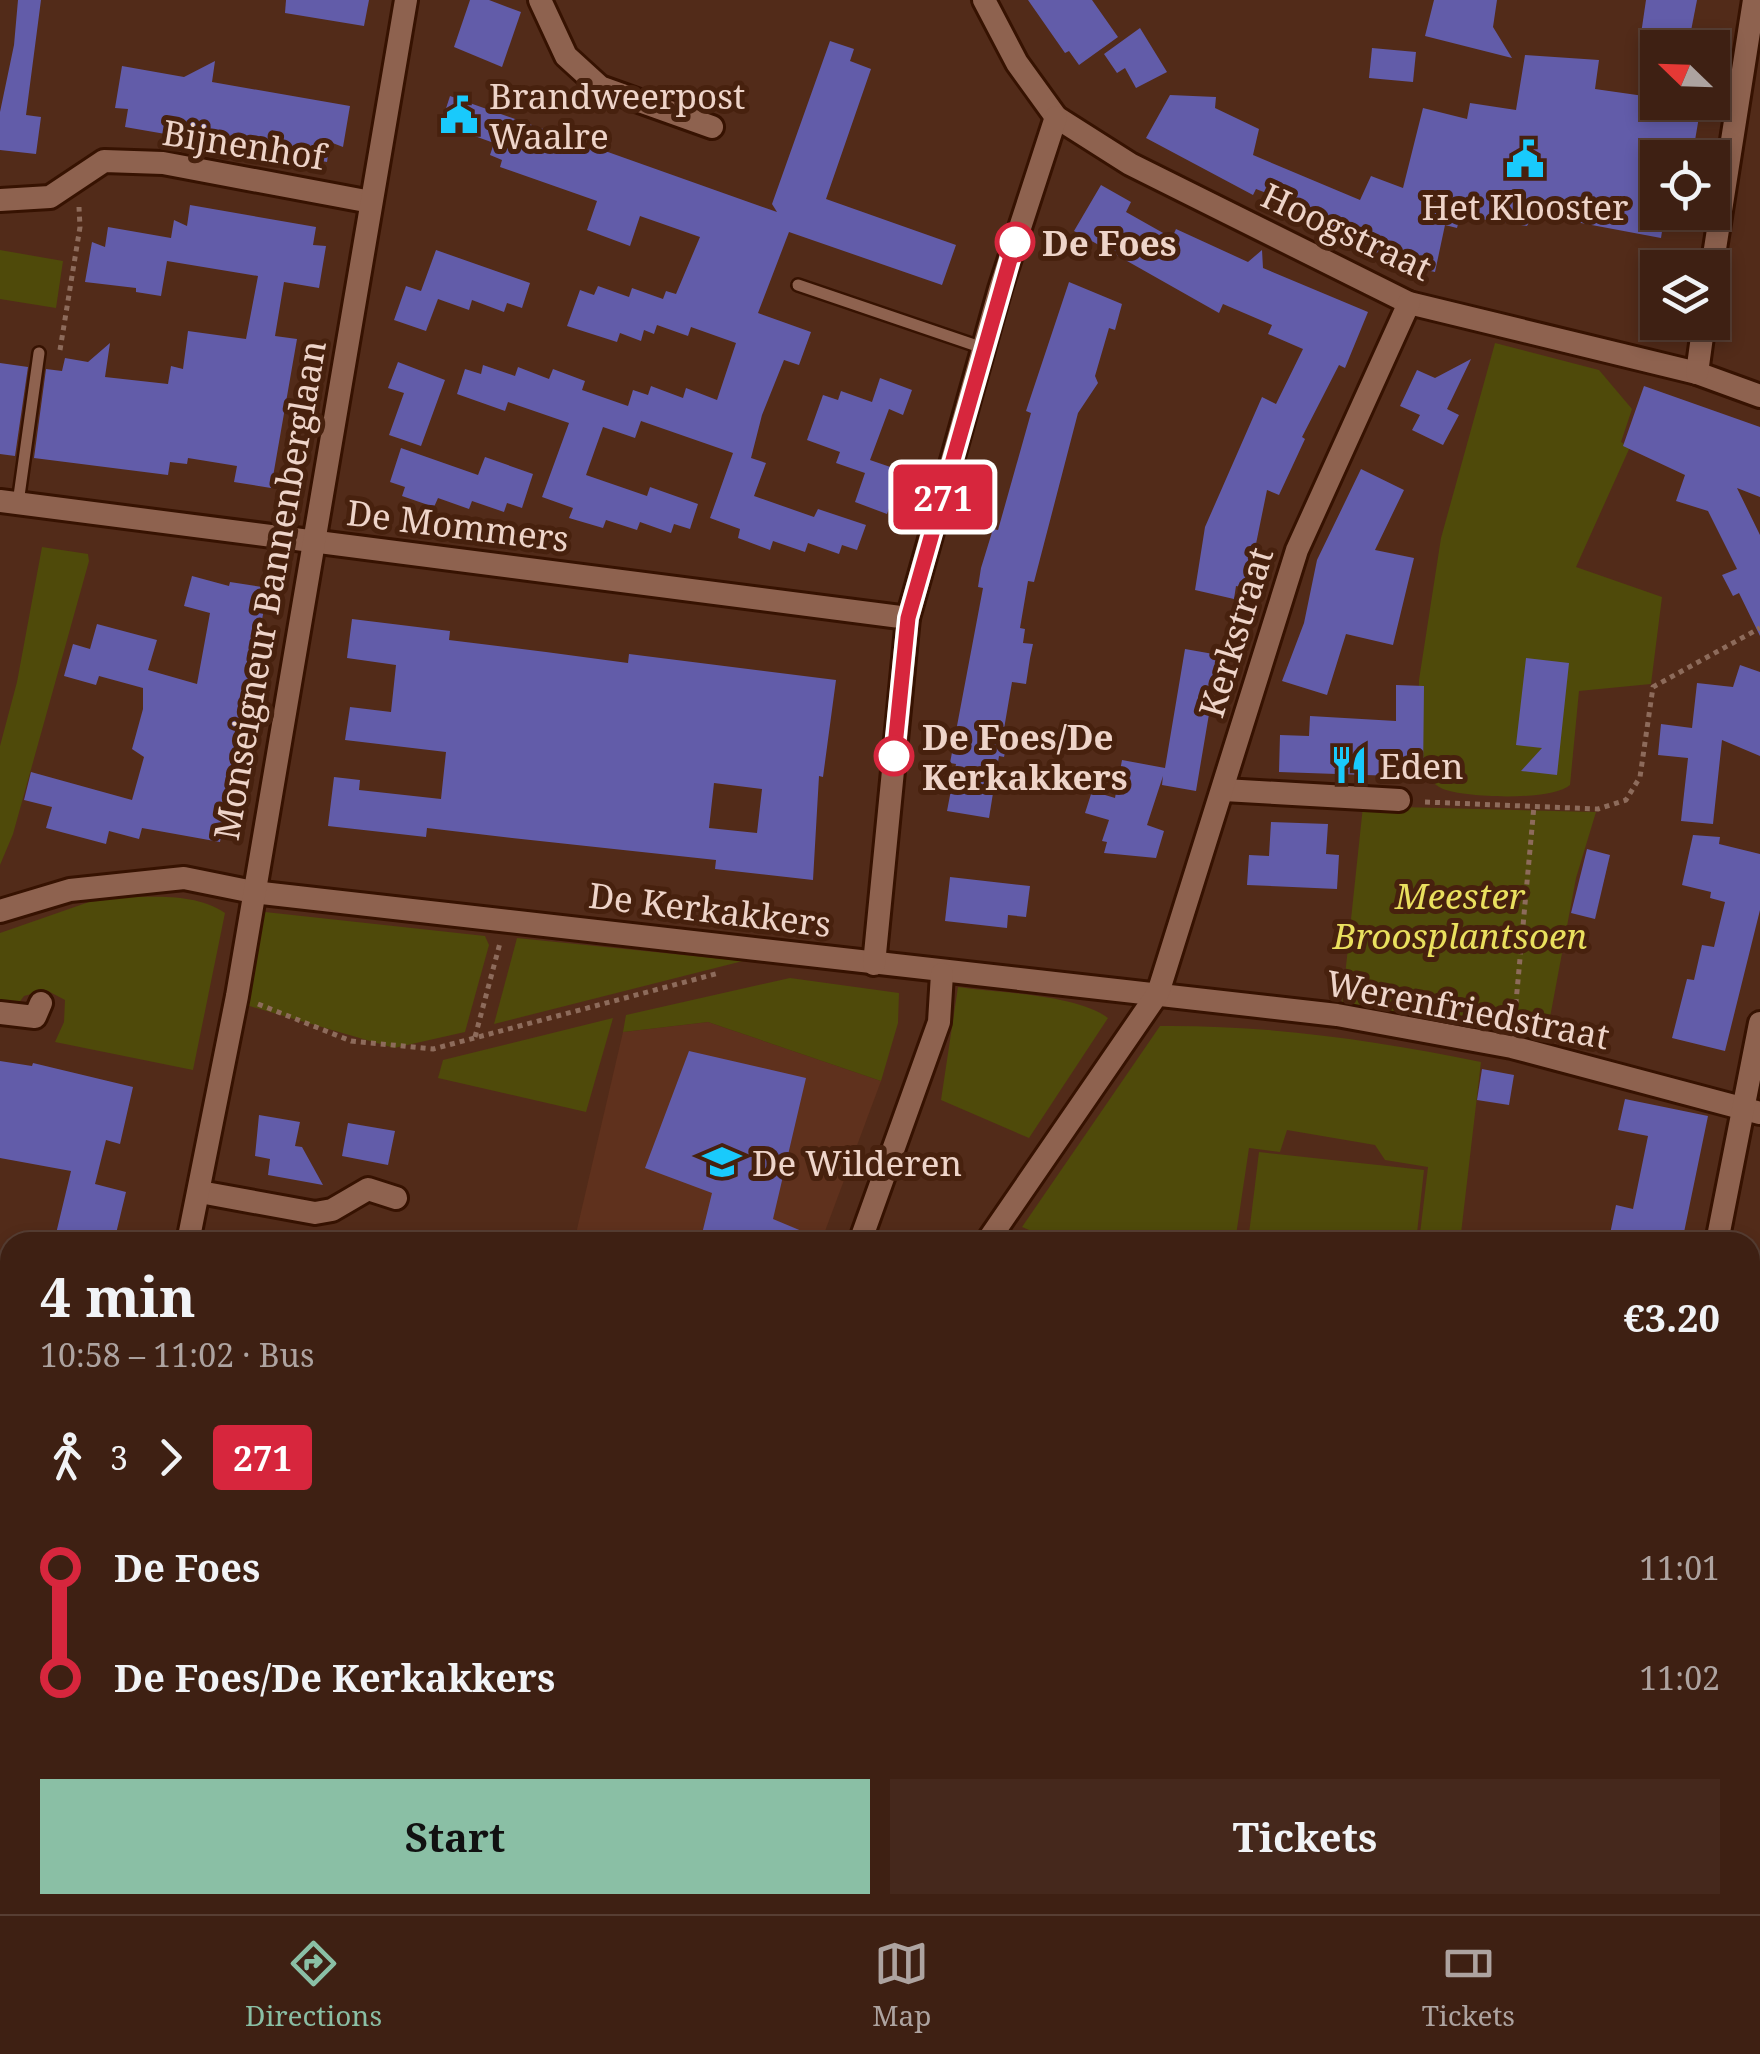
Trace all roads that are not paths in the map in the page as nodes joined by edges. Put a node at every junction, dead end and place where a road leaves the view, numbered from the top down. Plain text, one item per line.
1 (406, 0) edge
2 (540, 0) edge
3 (984, 0) edge
4 (1754, 0) edge
5 (1056, 117) junction
6 (712, 128) dead end
7 (0, 200) edge
8 (371, 202) junction
9 (1715, 250) edge
10 (798, 286) dead end
11 (1409, 303) junction
12 (1701, 340) edge
13 (986, 349) junction
14 (38, 353) road end
15 (1696, 373) junction
16 (1760, 396) edge
17 (9, 502) edge
18 (314, 542) junction
19 (908, 618) junction
20 (1224, 790) junction
21 (1399, 800) road end
22 (254, 892) junction
23 (0, 911) edge
24 (874, 964) junction
25 (942, 974) junction
26 (1158, 994) junction
27 (40, 1003) dead end
28 (0, 1012) edge
29 (1760, 1022) edge
30 (1750, 1110) edge
31 (200, 1192) junction
32 (396, 1198) dead end
33 (190, 1232) edge
34 (864, 1232) edge
35 (994, 1232) edge
36 (1720, 1232) edge

1 - 8 street, Monseigneur Bannenberglaan
2 - 6 street
3 - 5 street, Hoogstraat
4 - 9 street
5 - 11 street, Hoogstraat
5 - 13 street
7 - 8 street, Bijnenhof
8 - 18 street, Monseigneur Bannenberglaan
10 - 13 lane
11 - 15 street, Hoogstraat
11 - 20 street, Kerkstraat
12 - 15 street
13 - 19 street
14 - 17 lane
15 - 16 street, Hoogstraat
17 - 18 street, De Mommers
18 - 19 street, De Mommers
18 - 22 street, Monseigneur Bannenberglaan
19 - 24 street
20 - 21 street
20 - 26 street, Kerkstraat
22 - 23 street, De Kerkakkers
22 - 24 street, De Kerkakkers
22 - 31 street, Monseigneur Bannenberglaan
24 - 25 street, De Kerkakkers
25 - 26 street, De Kerkakkers
25 - 34 street
26 - 30 street, Werenfriedstraat
26 - 35 street, Kerkstraat
27 - 28 street
29 - 30 street
30 - 36 street
31 - 32 street
31 - 33 street, Monseigneur Bannenberglaan

